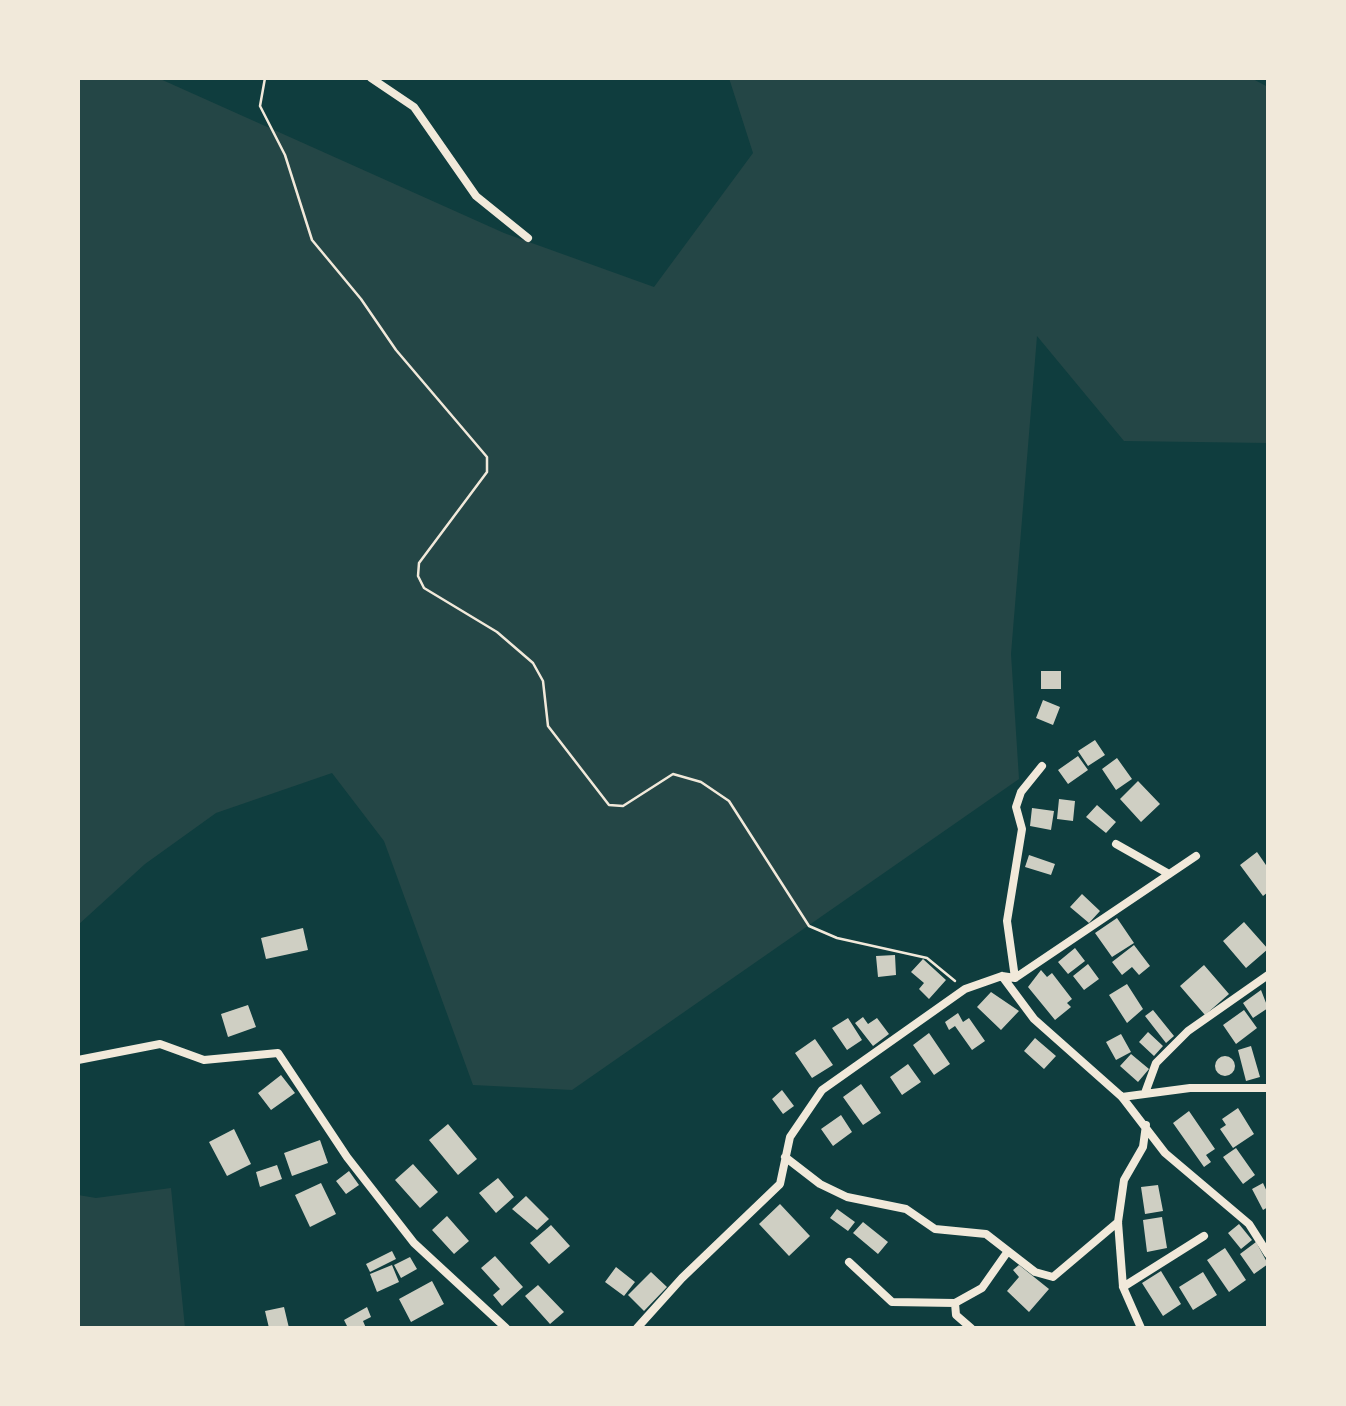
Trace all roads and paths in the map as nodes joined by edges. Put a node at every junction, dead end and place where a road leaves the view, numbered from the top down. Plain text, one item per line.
1 (265, 78) edge
2 (371, 78) edge
3 (528, 238) dead end
4 (1042, 766) dead end
5 (1116, 844) dead end
6 (1196, 856) dead end
7 (1169, 874) junction
8 (1268, 975) edge
9 (1002, 976) junction
10 (1015, 978) junction
11 (965, 990) junction
12 (78, 1060) edge
13 (1268, 1088) edge
14 (1145, 1093) junction
15 (1122, 1097) junction
16 (1146, 1126) junction
17 (786, 1157) junction
18 (1118, 1222) junction
19 (1204, 1236) dead end
20 (1008, 1251) junction
21 (1268, 1254) edge
22 (849, 1262) dead end
23 (1122, 1286) junction
24 (955, 1303) junction
25 (506, 1328) edge
26 (638, 1328) edge
27 (970, 1328) edge
28 (1142, 1328) edge

1 - 11 path
2 - 3 street
4 - 10 street
5 - 7 street
6 - 7 street
7 - 10 street
8 - 14 street
9 - 10 street
9 - 11 street
9 - 15 street
11 - 17 street
12 - 25 street
13 - 14 street
14 - 15 street
15 - 16 street
16 - 18 street
16 - 21 street
17 - 20 street
17 - 26 street
18 - 20 street
18 - 23 street
19 - 23 street
20 - 24 street
22 - 24 street
23 - 28 street
24 - 27 street

